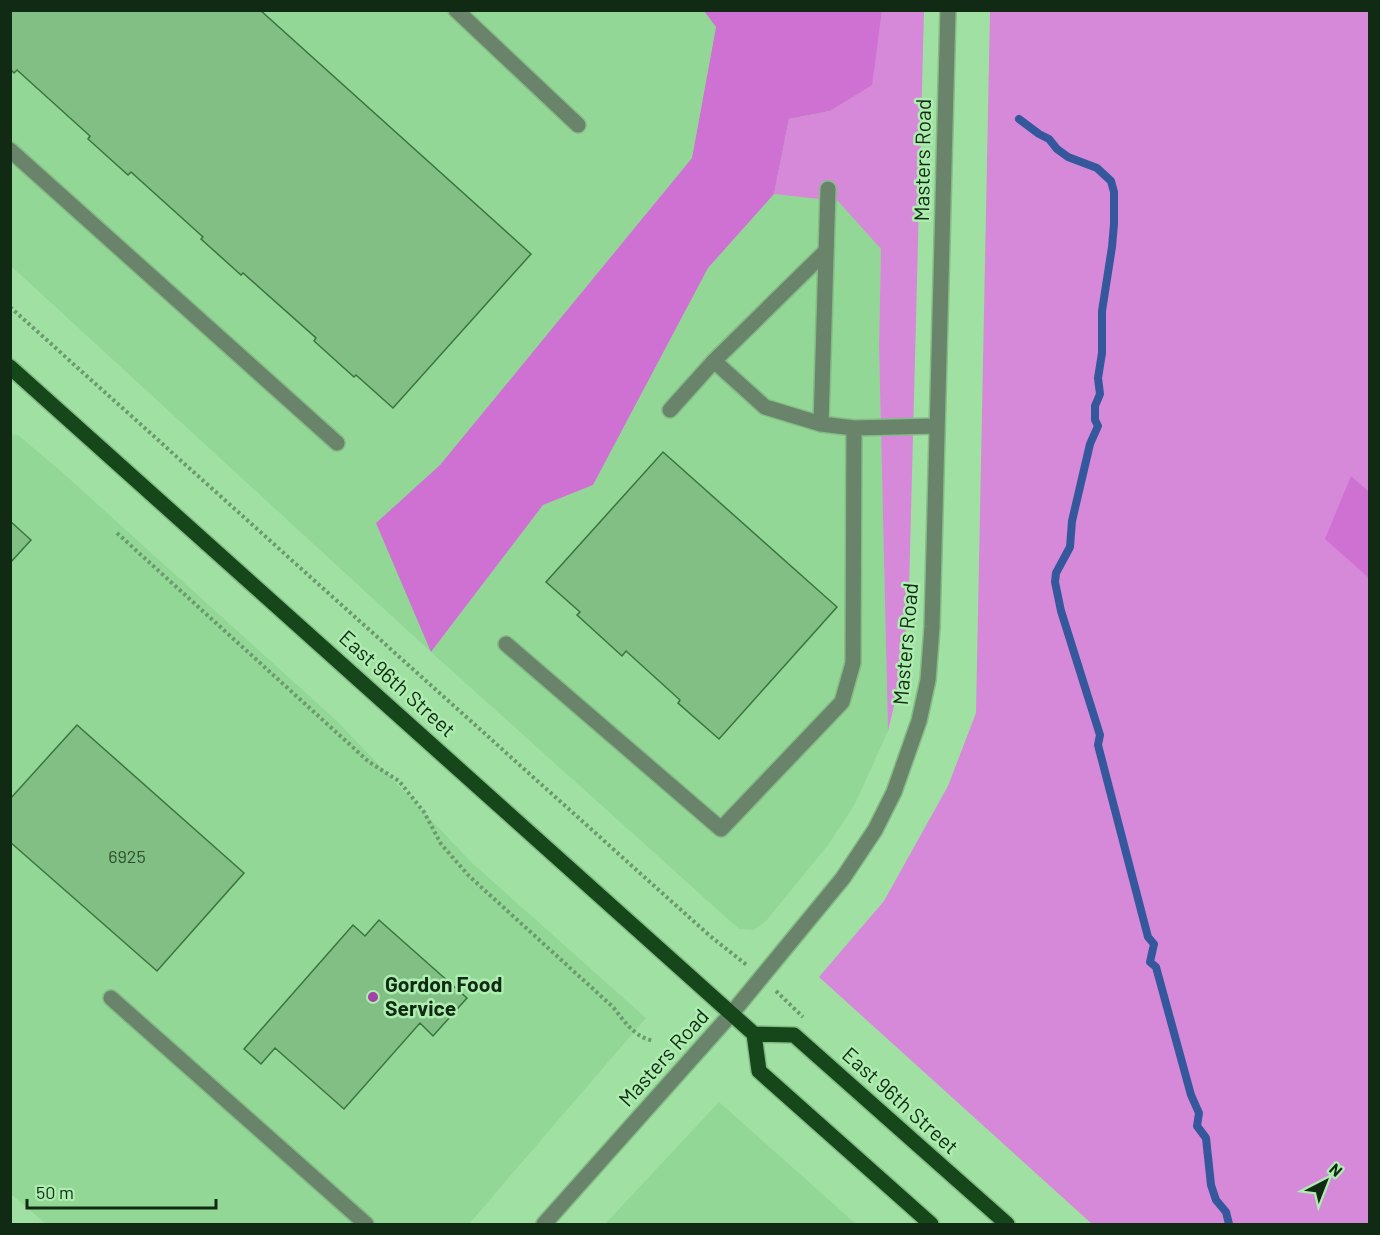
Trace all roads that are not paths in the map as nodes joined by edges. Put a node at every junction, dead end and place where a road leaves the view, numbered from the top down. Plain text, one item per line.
1 (456, 10) edge
2 (948, 10) edge
3 (578, 125) dead end
4 (10, 150) edge
5 (828, 189) dead end
6 (826, 251) junction
7 (714, 361) junction
8 (10, 367) edge
9 (670, 410) dead end
10 (821, 424) junction
11 (937, 426) junction
12 (854, 428) junction
13 (337, 443) dead end
14 (506, 644) dead end
15 (111, 998) dead end
16 (732, 1013) junction
17 (754, 1034) junction
18 (366, 1224) edge
19 (544, 1224) edge
20 (931, 1224) edge
21 (1007, 1224) edge

1 - 3 street
2 - 11 street, Masters Road
4 - 13 street
5 - 6 street
6 - 7 street
6 - 10 street
7 - 9 street
7 - 10 street
8 - 16 main road, East 96th Street
10 - 12 street
11 - 12 street
11 - 16 street, Masters Road
12 - 14 street
15 - 18 street
16 - 17 main road, East 96th Street
16 - 19 street, Masters Road
17 - 20 main road
17 - 21 main road, East 96th Street

